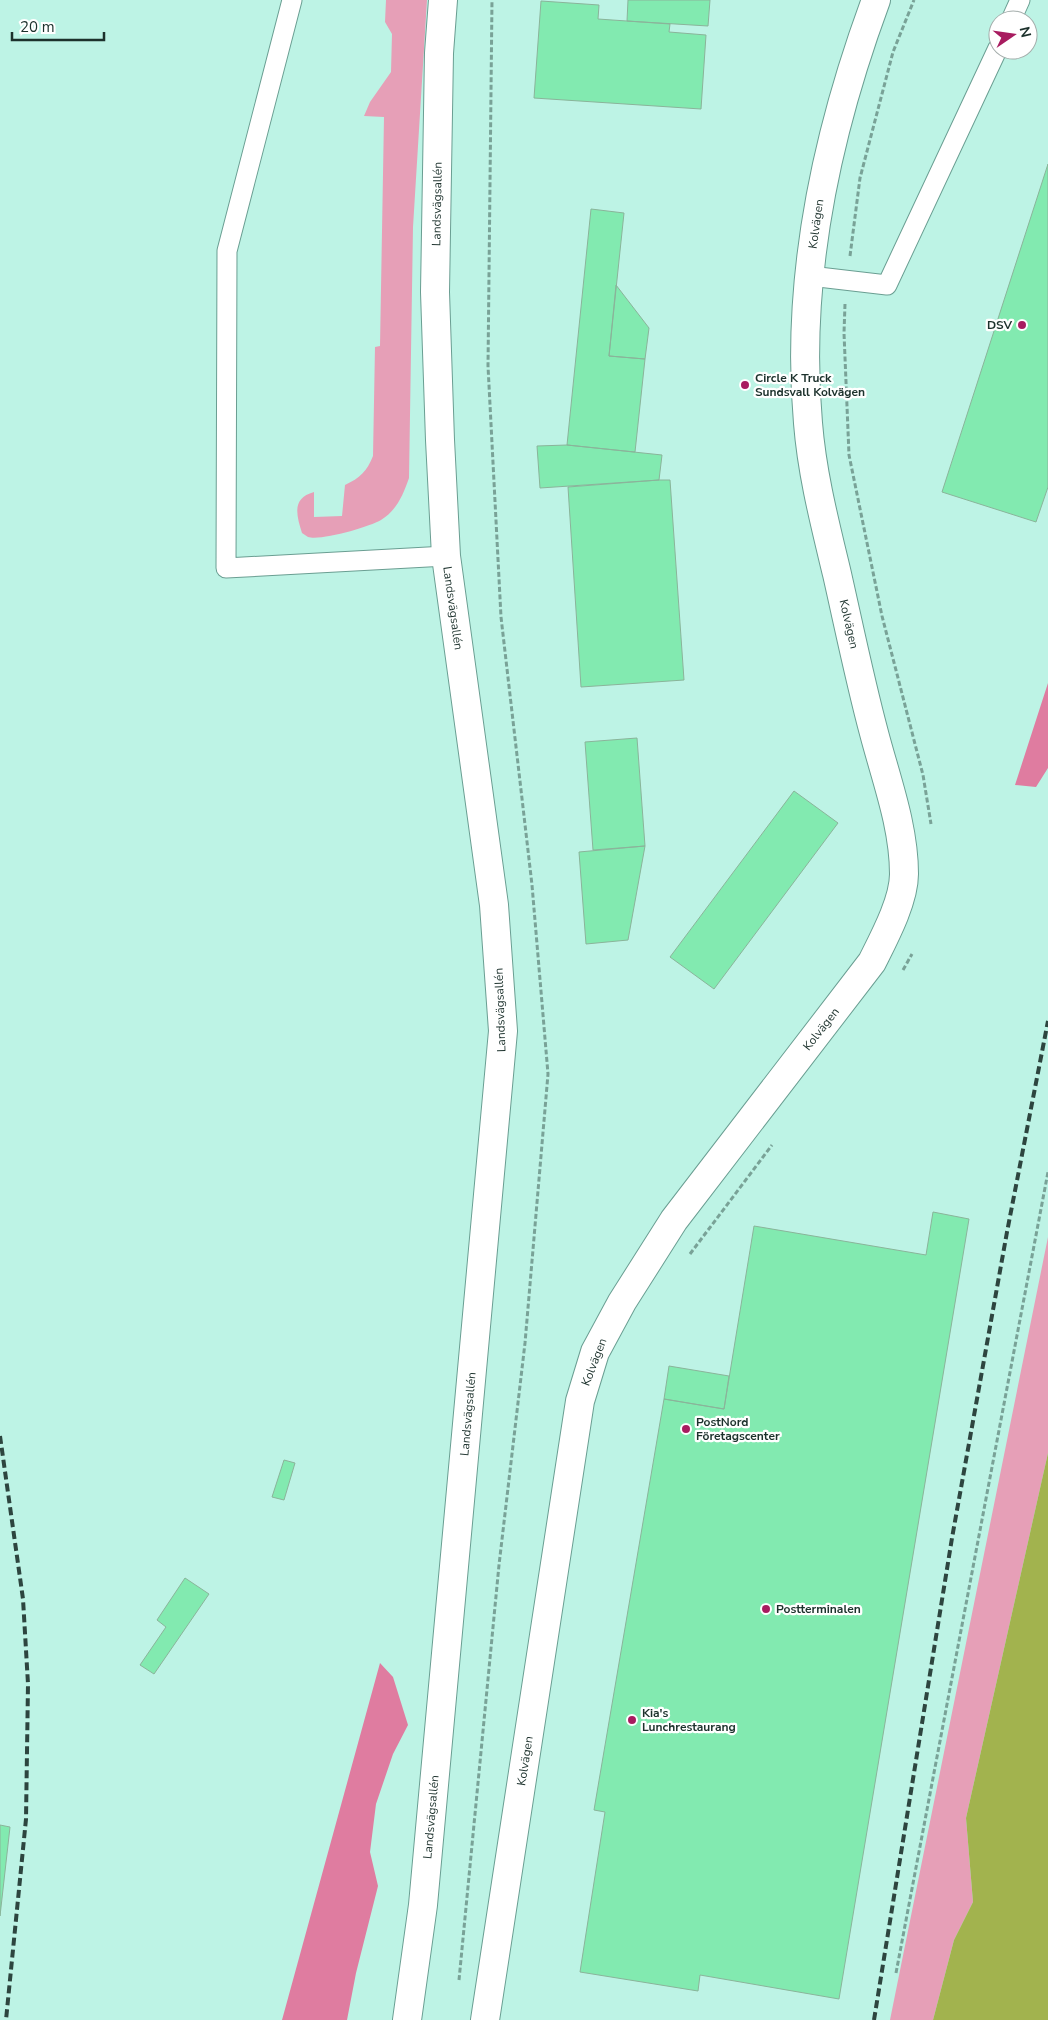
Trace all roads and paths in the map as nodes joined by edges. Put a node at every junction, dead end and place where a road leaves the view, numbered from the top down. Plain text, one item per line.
1 (292, 0) edge
2 (443, 0) edge
3 (876, 0) edge
4 (914, 0) edge
5 (992, 60) edge
6 (810, 276) junction
7 (846, 282) junction
8 (844, 333) dead end
9 (446, 556) junction
10 (1048, 1172) edge
11 (896, 1973) dead end
12 (407, 2020) edge
13 (485, 2020) edge

1 - 9 lane
2 - 9 street, Landsvägsallén
3 - 6 street, Kolvägen
4 - 7 path
5 - 7 lane
6 - 7 lane
6 - 13 street, Kolvägen
7 - 8 path
9 - 12 street, Landsvägsallén
10 - 11 path

